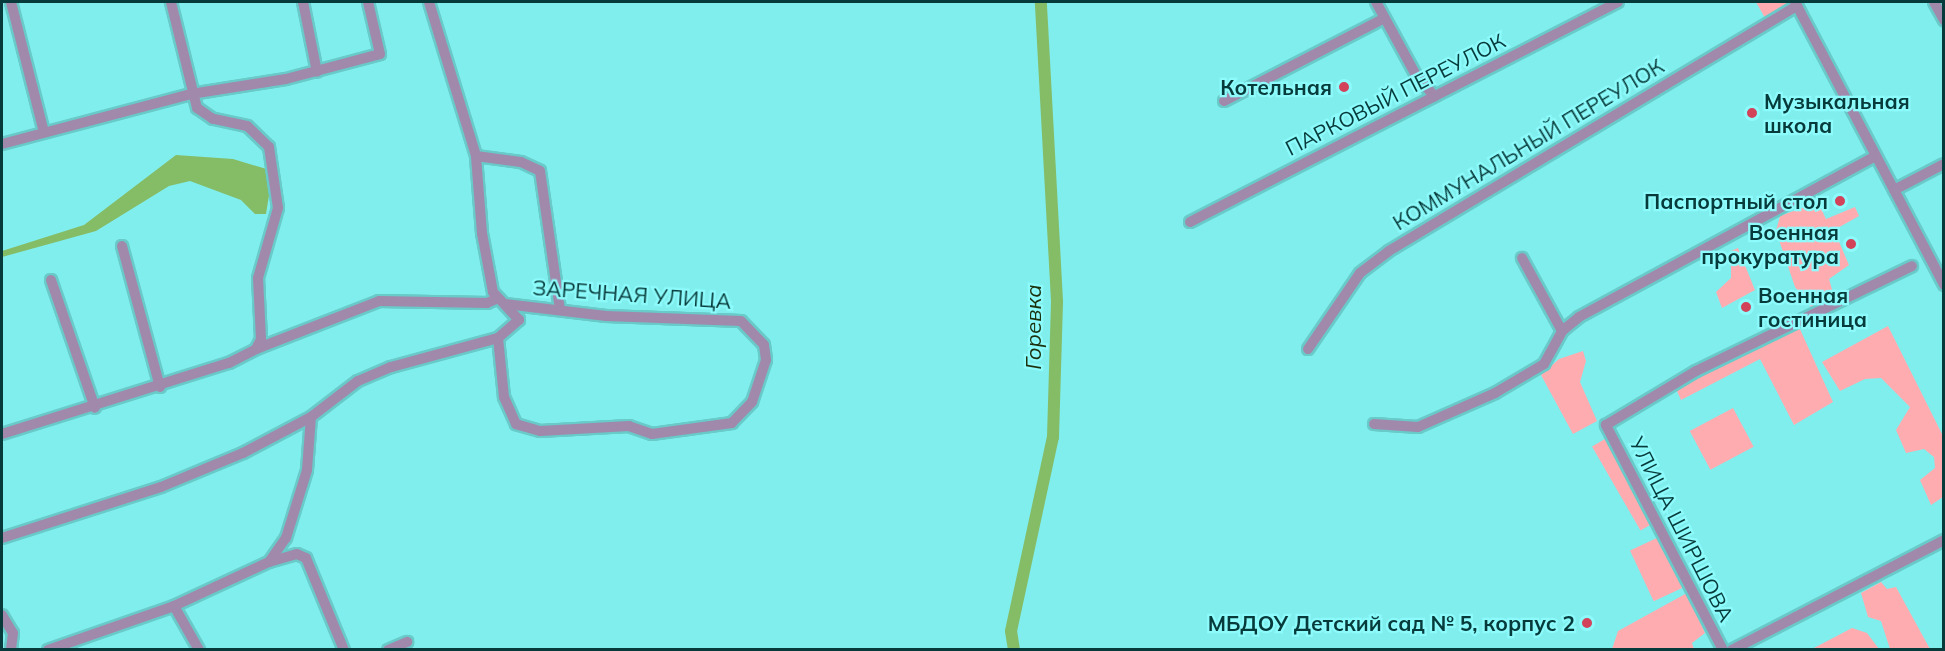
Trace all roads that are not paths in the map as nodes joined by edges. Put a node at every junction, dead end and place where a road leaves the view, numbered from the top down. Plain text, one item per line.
1 (11, 2) edge
2 (171, 2) edge
3 (303, 2) edge
4 (368, 2) edge
5 (429, 2) edge
6 (1376, 2) edge
7 (1618, 2) edge
8 (1934, 2) edge
9 (1796, 4) edge
10 (1383, 19) junction
11 (1944, 20) edge
12 (317, 72) junction
13 (191, 94) junction
14 (1434, 96) junction
15 (1224, 100) dead end
16 (44, 132) junction
17 (2, 144) edge
18 (477, 156) junction
19 (1874, 157) junction
20 (1944, 164) edge
21 (1894, 190) junction
22 (1190, 222) dead end
23 (122, 246) dead end
24 (1522, 258) dead end
25 (1912, 266) dead end
26 (51, 280) dead end
27 (1944, 285) edge
28 (501, 301) junction
29 (560, 310) junction
30 (1562, 331) junction
31 (498, 338) junction
32 (1308, 348) dead end
33 (256, 350) junction
34 (160, 387) junction
35 (95, 408) junction
36 (311, 417) junction
37 (1374, 424) dead end
38 (2, 434) edge
39 (2, 538) edge
40 (1944, 540) edge
41 (269, 562) junction
42 (174, 606) junction
43 (2, 615) edge
44 (407, 642) dead end
45 (12, 649) edge
46 (48, 650) edge
47 (199, 650) edge
48 (344, 650) edge
49 (388, 650) edge
50 (1723, 650) edge
51 (1732, 650) edge

1 - 16 street
2 - 13 street
3 - 12 street
4 - 12 street
5 - 18 street
6 - 10 street
7 - 14 street, ПАРКОВЫЙ ПЕРЕУЛОК
8 - 11 street
9 - 19 street
9 - 32 street, КОММУНАЛЬНЫЙ ПЕРЕУЛОК
10 - 14 street
10 - 15 street
12 - 13 street
13 - 16 street
13 - 33 street
14 - 22 street, ПАРКОВЫЙ ПЕРЕУЛОК
16 - 17 street
18 - 28 street
18 - 29 street
19 - 21 street
19 - 30 street
20 - 21 street
21 - 27 street
23 - 34 street
24 - 30 street
25 - 50 street, УЛИЦА ШИРШОВА
26 - 35 street
28 - 29 street, ЗАРЕЧНАЯ УЛИЦА
28 - 31 street
28 - 33 street, ЗАРЕЧНАЯ УЛИЦА
29 - 31 street, ЗАРЕЧНАЯ УЛИЦА
30 - 37 street
31 - 36 street
33 - 34 street, ЗАРЕЧНАЯ УЛИЦА
34 - 35 street, ЗАРЕЧНАЯ УЛИЦА
35 - 38 street, ЗАРЕЧНАЯ УЛИЦА
36 - 39 street
36 - 41 street
40 - 51 street
41 - 42 street
41 - 48 street
42 - 46 street
42 - 47 street
43 - 45 street
44 - 49 street

